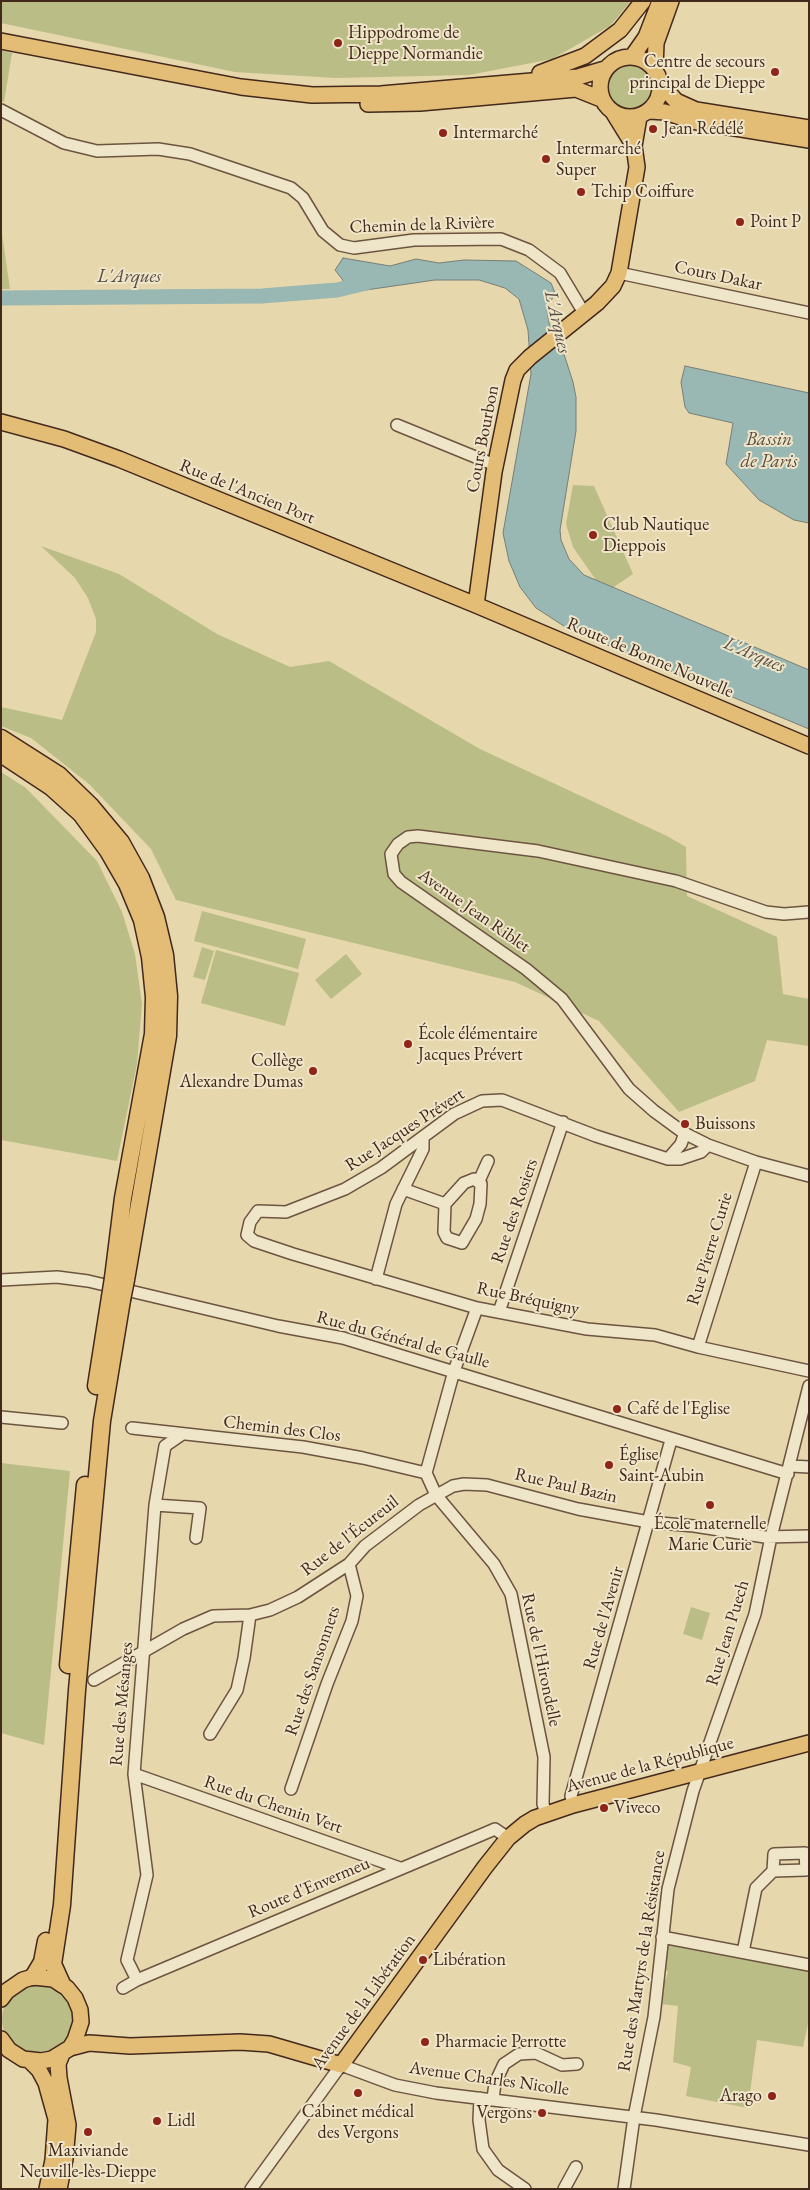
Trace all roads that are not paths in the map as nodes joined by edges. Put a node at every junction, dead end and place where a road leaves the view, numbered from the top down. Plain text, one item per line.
1 (643, 1) edge
2 (660, 1) edge
3 (671, 1) edge
4 (1, 41) edge
5 (632, 58) junction
6 (605, 69) junction
7 (655, 69) junction
8 (485, 84) junction
9 (661, 84) junction
10 (241, 87) junction
11 (601, 99) junction
12 (1, 110) edge
13 (613, 112) junction
14 (644, 114) junction
15 (809, 128) edge
16 (809, 140) edge
17 (634, 146) junction
18 (620, 274) junction
19 (584, 313) junction
20 (809, 313) edge
21 (1, 422) edge
22 (397, 425) dead end
23 (495, 465) junction
24 (476, 605) junction
25 (1, 738) edge
26 (809, 746) edge
27 (1, 754) edge
28 (809, 912) edge
29 (563, 1122) junction
30 (685, 1133) junction
31 (423, 1138) junction
32 (708, 1145) junction
33 (668, 1158) junction
34 (488, 1161) dead end
35 (756, 1162) junction
36 (809, 1176) edge
37 (479, 1181) junction
38 (403, 1189) junction
39 (444, 1204) junction
40 (247, 1235) joint
41 (120, 1279) junction
42 (376, 1279) junction
43 (1, 1280) edge
44 (116, 1298) junction
45 (477, 1308) junction
46 (499, 1312) junction
47 (698, 1348) junction
48 (454, 1371) junction
49 (809, 1371) edge
50 (809, 1386) edge
51 (1, 1417) edge
52 (62, 1423) dead end
53 (132, 1428) dead end
54 (181, 1435) junction
55 (671, 1440) junction
56 (809, 1467) edge
57 (789, 1470) junction
58 (426, 1473) junction
59 (436, 1495) junction
60 (155, 1505) junction
61 (649, 1522) junction
62 (809, 1536) edge
63 (771, 1537) junction
64 (196, 1538) dead end
65 (349, 1564) junction
66 (250, 1615) junction
67 (144, 1652) junction
68 (94, 1680) dead end
69 (210, 1734) dead end
70 (809, 1743) edge
71 (702, 1771) junction
72 (134, 1774) junction
73 (291, 1788) dead end
74 (573, 1805) junction
75 (546, 1814) junction
76 (508, 1838) junction
77 (400, 1868) junction
78 (773, 1871) junction
79 (662, 1937) junction
80 (743, 1952) junction
81 (809, 1965) edge
82 (33, 1977) junction
83 (137, 1980) junction
84 (62, 1984) junction
85 (123, 1988) dead end
86 (3, 1992) edge
87 (81, 2022) junction
88 (2, 2042) edge
89 (108, 2044) junction
90 (66, 2051) junction
91 (30, 2061) junction
92 (576, 2064) dead end
93 (342, 2065) junction
94 (480, 2098) junction
95 (493, 2100) junction
96 (634, 2117) junction
97 (809, 2145) edge
98 (576, 2167) dead end
99 (47, 2189) edge
100 (59, 2189) edge
101 (252, 2189) edge
102 (525, 2189) edge
103 (564, 2189) edge
104 (624, 2189) edge

1 - 8 main road
2 - 5 main road
3 - 7 main road
4 - 10 main road
5 - 6 main road
5 - 7 main road
6 - 8 main road
6 - 11 main road
7 - 9 main road
8 - 10 main road
9 - 14 main road
9 - 15 main road
10 - 11 main road
11 - 13 main road
12 - 19 street, Chemin de la Rivière
13 - 14 main road
13 - 17 main road, Cours Bourbon
14 - 16 main road
14 - 17 main road, Cours Bourbon
17 - 18 main road, Cours Bourbon
18 - 19 main road, Cours Bourbon
18 - 20 street, Cours Dakar
19 - 23 main road, Cours Bourbon
21 - 24 main road, Rue de l'Ancien Port
22 - 23 street
23 - 24 main road, Cours Bourbon
24 - 26 main road, Route de Bonne Nouvelle
25 - 41 highway
27 - 41 highway
28 - 30 street, Avenue Jean Riblet
29 - 31 street, Rue Jacques Prévert
29 - 33 street, Rue Jacques Prévert
29 - 46 street, Rue des Rosiers
30 - 32 street, Avenue Jean Riblet
30 - 33 street
31 - 38 street
31 - 40 street, Rue Jacques Prévert
32 - 33 street, Rue Jacques Prévert
32 - 35 street, Avenue Jean Riblet
34 - 37 street
35 - 36 street, Avenue Jean Riblet
35 - 47 street, Rue Pierre Curie
37 - 39 street
37 - 39 street
38 - 39 street
38 - 42 street
40 - 42 street, Rue Bréquigny
41 - 44 highway, bridge
42 - 45 street, Rue Bréquigny
43 - 48 street, Rue du Général de Gaulle
44 - 82 highway
44 - 84 highway
45 - 46 street, Rue Bréquigny
45 - 48 street
46 - 47 street, Rue Bréquigny
47 - 49 street, Rue Bréquigny
48 - 55 street, Rue du Général de Gaulle
48 - 58 street
50 - 57 street, Rue Jean Puech
51 - 52 street
53 - 54 street, Chemin des Clos
54 - 58 street, Chemin des Clos
54 - 60 street, Rue des Mésanges
55 - 57 street, Rue du Général de Gaulle
55 - 61 street, Rue de l'Avenir
56 - 57 street, Rue du Général de Gaulle
57 - 63 street, Rue Jean Puech
58 - 59 street, Rue de l'Hirondelle
59 - 61 street, Rue Paul Bazin
59 - 65 street, Rue de l'Écureuil
59 - 75 street, Rue de l'Hirondelle
60 - 64 street
60 - 67 street, Rue des Mésanges
61 - 63 street, Rue Paul Bazin
61 - 74 street, Rue de l'Avenir
62 - 63 street, Rue Paul Bazin
63 - 71 street, Rue Jean Puech
65 - 66 street, Rue de l'Écureuil
65 - 73 street, Rue des Sansonnets
66 - 67 street, Rue de l'Écureuil
66 - 69 street
67 - 68 street, Rue de l'Écureuil
67 - 72 street, Rue des Mésanges
70 - 71 main road, Avenue de la République
71 - 74 main road, Avenue de la République
71 - 79 street, Rue des Martyrs de la Résistance
72 - 77 street, Rue du Chemin Vert
72 - 83 street, Rue des Mésanges
74 - 75 main road, Avenue de la République
75 - 76 main road, Avenue de la République
76 - 77 street, Route d'Envermeu
76 - 93 main road, Avenue de la Libération
77 - 83 street, Route d'Envermeu
78 - 78 street
78 - 80 street
79 - 80 street
79 - 96 street, Rue des Martyrs de la Résistance
80 - 81 street
82 - 84 main road
82 - 86 main road
83 - 85 street, Route d'Envermeu
84 - 87 main road
87 - 89 main road
87 - 90 main road
88 - 91 main road
89 - 90 main road, Avenue Charles Nicolle
89 - 93 main road, Avenue Charles Nicolle
90 - 91 main road, Avenue Charles Nicolle
90 - 100 main road
91 - 99 main road
92 - 95 street
93 - 94 street, Avenue Charles Nicolle
93 - 101 street, Avenue de la Libération
94 - 95 street, Avenue Charles Nicolle
94 - 102 street
95 - 96 street, Avenue Charles Nicolle
96 - 97 street, Avenue Charles Nicolle
96 - 104 street, Rue des Martyrs de la Résistance
98 - 103 street

